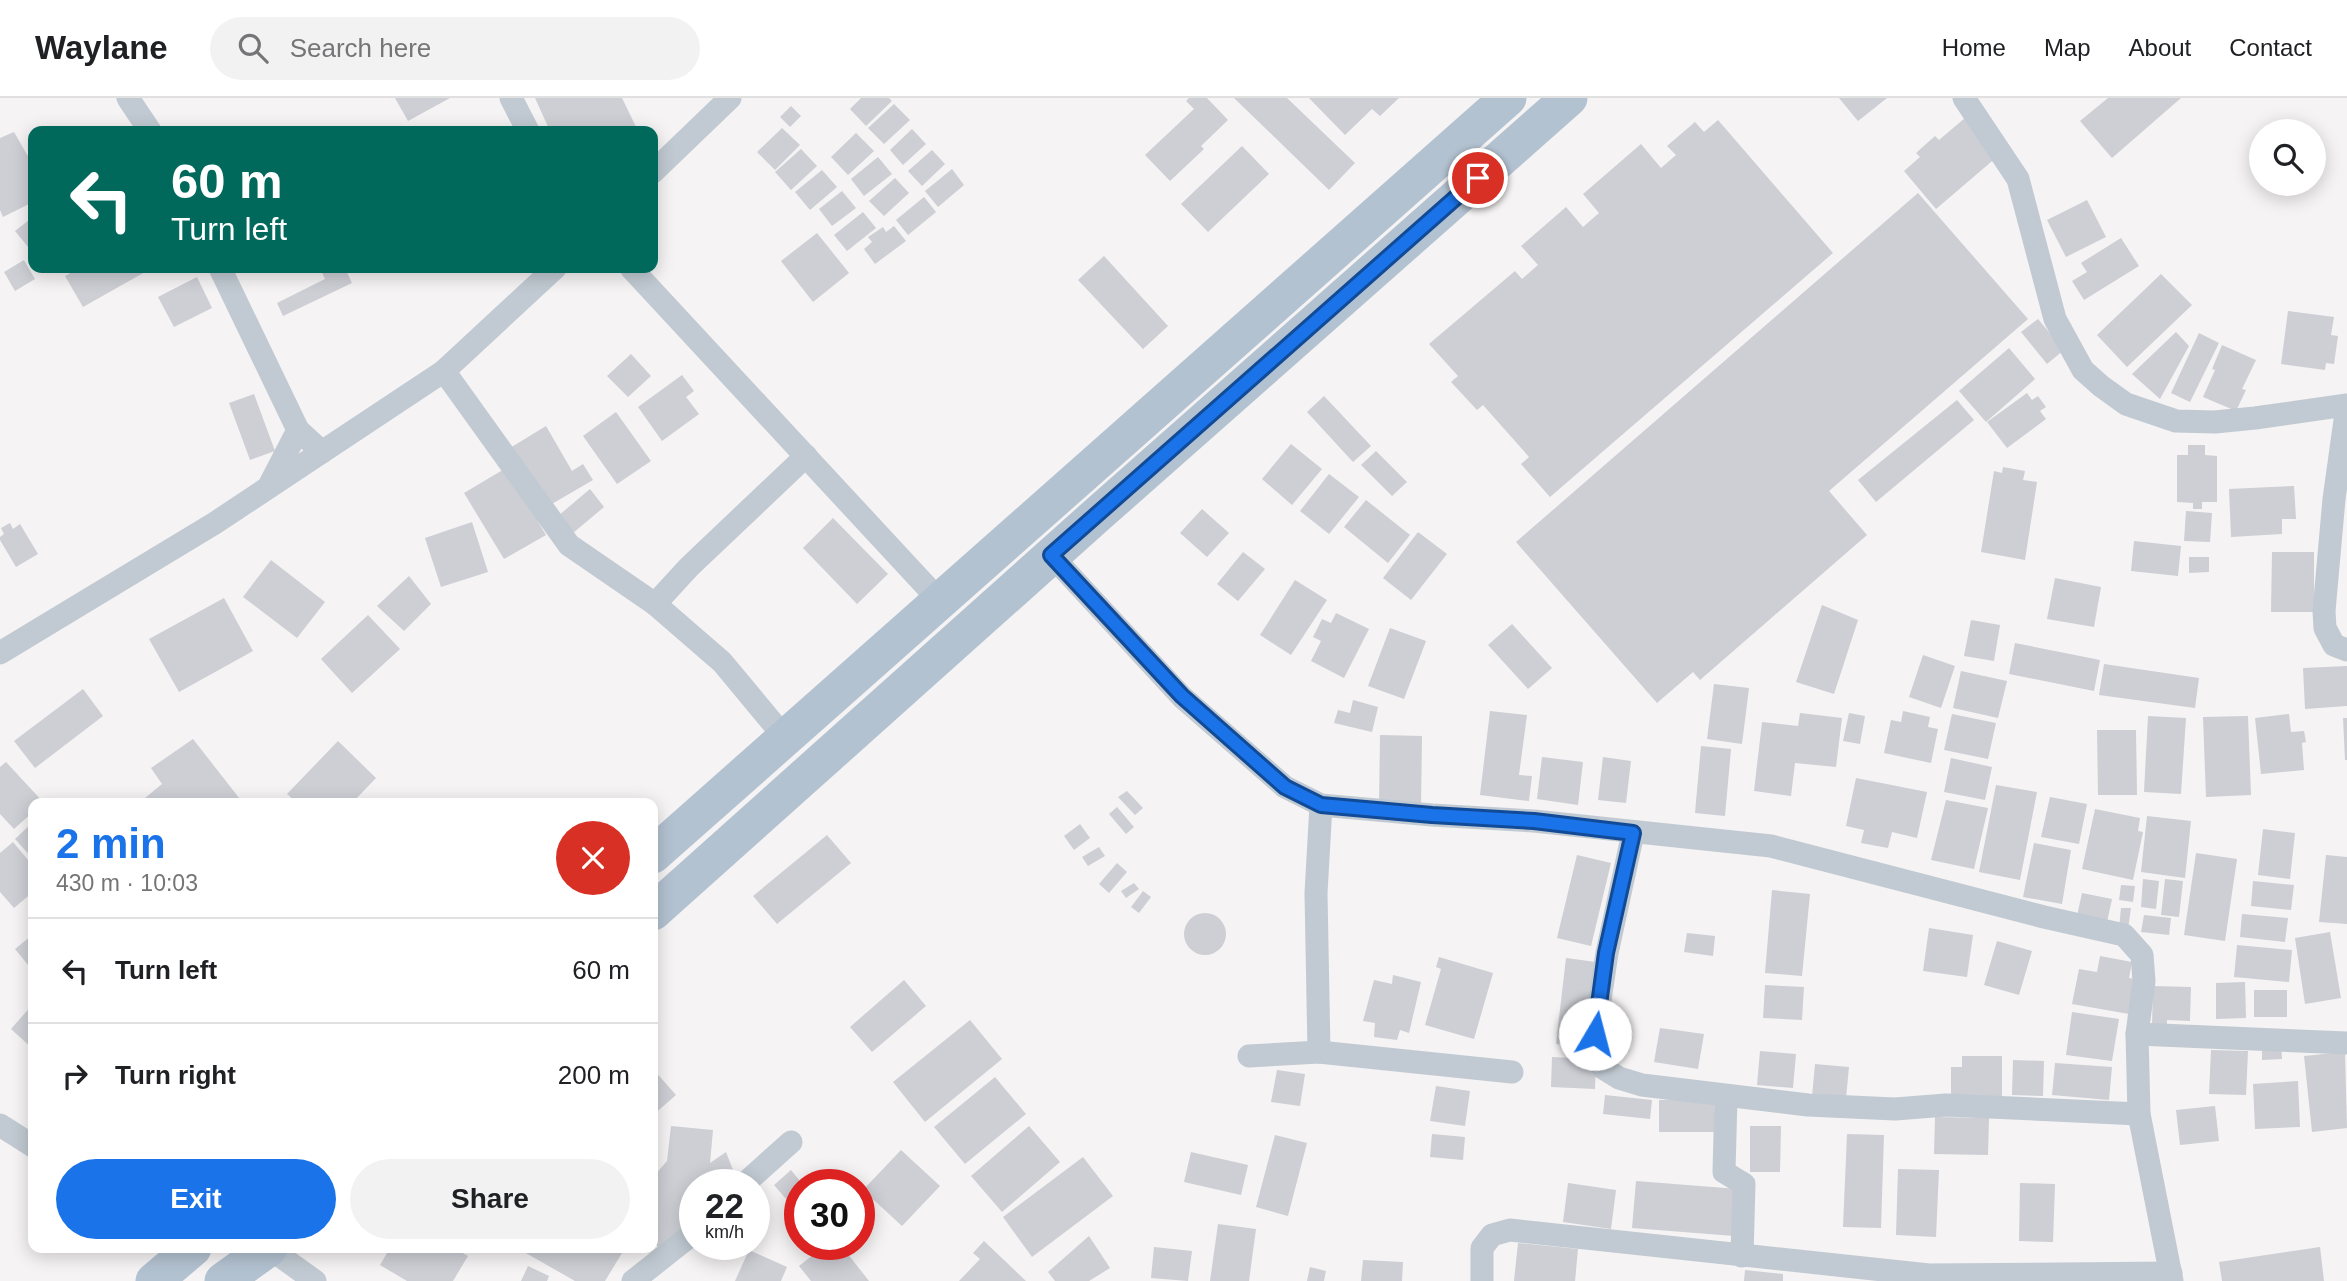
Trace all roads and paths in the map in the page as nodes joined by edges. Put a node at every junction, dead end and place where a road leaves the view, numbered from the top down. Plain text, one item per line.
1 (128, 98) edge
2 (512, 98) edge
3 (730, 98) edge
4 (1508, 98) edge
5 (1569, 98) edge
6 (1964, 98) edge
7 (147, 126) edge
8 (526, 126) edge
9 (658, 167) edge
10 (1360, 229) junction
11 (1388, 258) junction
12 (222, 273) edge
13 (550, 273) edge
14 (636, 273) edge
15 (444, 372) junction
16 (2347, 405) edge
17 (298, 430) junction
18 (322, 452) junction
19 (806, 456) junction
20 (1073, 484) junction
21 (268, 488) junction
22 (1098, 514) junction
23 (1051, 555) junction
24 (939, 600) junction
25 (654, 604) junction
26 (2347, 650) edge
27 (0, 653) edge
28 (786, 739) junction
29 (1321, 805) junction
30 (1633, 833) junction
31 (658, 851) edge
32 (658, 908) edge
33 (2137, 1034) junction
34 (2347, 1043) edge
35 (1319, 1052) junction
36 (1249, 1056) dead end
37 (1512, 1072) dead end
38 (1726, 1096) junction
39 (2139, 1114) junction
40 (0, 1125) edge
41 (791, 1142) dead end
42 (28, 1143) edge
43 (761, 1169) edge
44 (679, 1245) edge
45 (185, 1253) edge
46 (262, 1253) edge
47 (276, 1253) edge
48 (1742, 1256) junction
49 (2171, 1277) edge
50 (1929, 1278) edge
51 (154, 1281) edge
52 (223, 1281) edge
53 (316, 1281) edge
54 (633, 1281) edge
55 (1482, 1281) edge

1 - 7 street
2 - 8 street
3 - 9 street
4 - 10 main road
5 - 11 main road
6 - 16 street
10 - 11 main road
10 - 20 main road
11 - 22 main road
12 - 17 street
13 - 15 street
14 - 19 street
15 - 18 street
15 - 25 street
16 - 26 street
17 - 18 street
17 - 21 street
18 - 21 street
19 - 24 street
19 - 25 street
20 - 22 main road
20 - 24 main road
21 - 27 street
22 - 23 main road
23 - 29 street
23 - 32 main road
24 - 28 main road
25 - 28 street
28 - 31 main road
29 - 30 street
29 - 35 street
30 - 33 street
30 - 38 street
33 - 34 street
33 - 39 street
35 - 36 street
35 - 37 street
38 - 39 street
38 - 48 street
39 - 49 street
40 - 42 street
41 - 43 street
44 - 54 street
45 - 51 main road
46 - 52 main road
47 - 53 street
48 - 50 street
48 - 55 street
49 - 50 street

